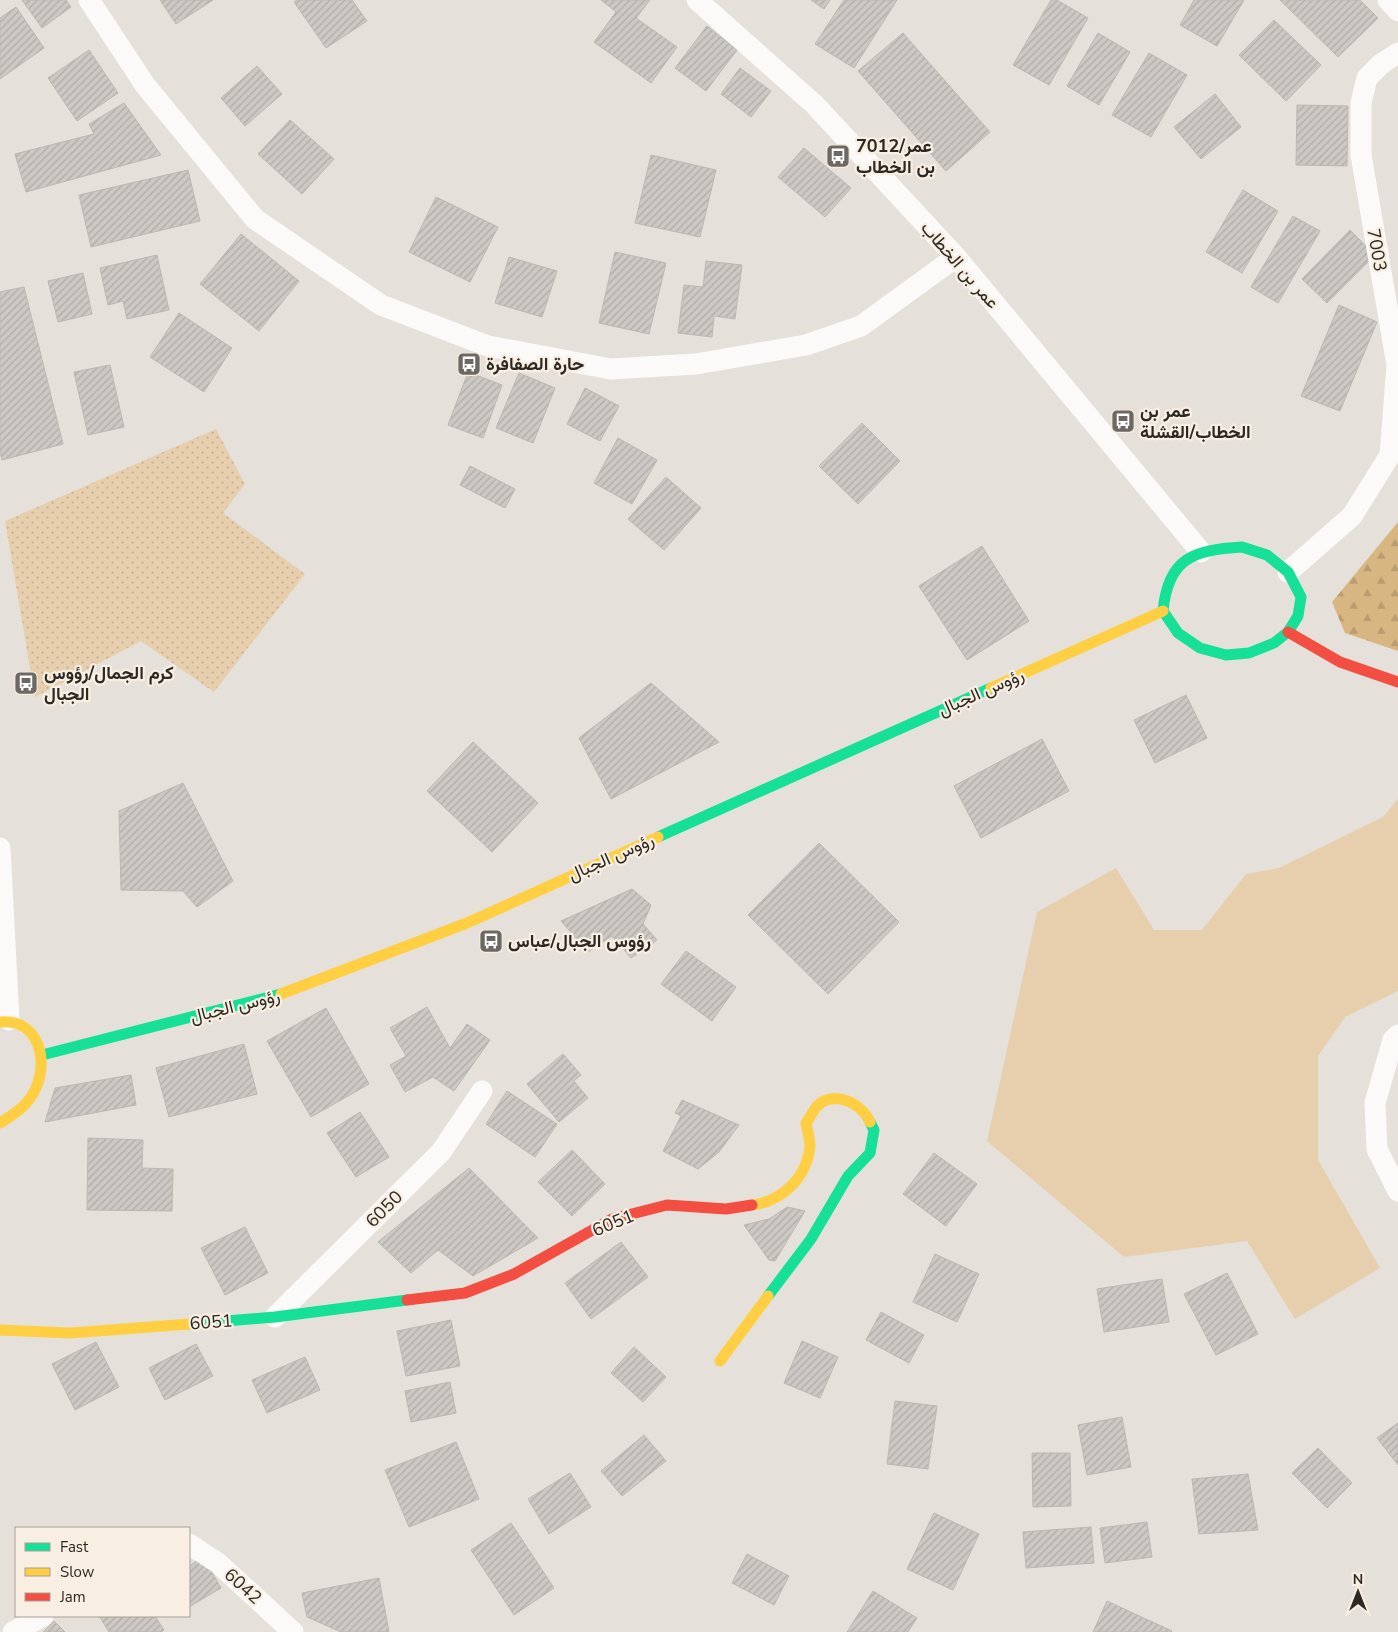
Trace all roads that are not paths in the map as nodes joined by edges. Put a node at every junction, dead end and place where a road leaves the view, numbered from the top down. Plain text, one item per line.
1 (89, 0) edge
2 (697, 0) edge
3 (1388, 0) edge
4 (1398, 11) edge
5 (1398, 53) edge
6 (956, 257) junction
7 (1201, 552) junction
8 (1288, 572) junction
9 (1163, 611) junction
10 (1288, 632) junction
11 (1398, 682) edge
12 (0, 848) edge
13 (4, 1021) edge
14 (1398, 1035) edge
15 (42, 1055) junction
16 (482, 1091) dead end
17 (0, 1123) edge
18 (1398, 1191) edge
19 (275, 1317) junction
20 (0, 1330) edge
21 (720, 1361) dead end
22 (190, 1545) edge
23 (41, 1617) edge
24 (13, 1632) edge
25 (293, 1632) edge

1 - 6 street
2 - 6 street, عمر بن الخطاب
3 - 4 street
5 - 8 street, 7003
6 - 7 street, عمر بن الخطاب
7 - 8 street
7 - 9 street
8 - 10 street
9 - 10 street
9 - 15 street, رؤوس الجبال
10 - 11 street
12 - 13 street
13 - 15 street
14 - 18 street
15 - 17 street
16 - 19 street, 6050
19 - 20 street, 6051
19 - 21 street, 6051
22 - 25 street, 6042
23 - 24 street

